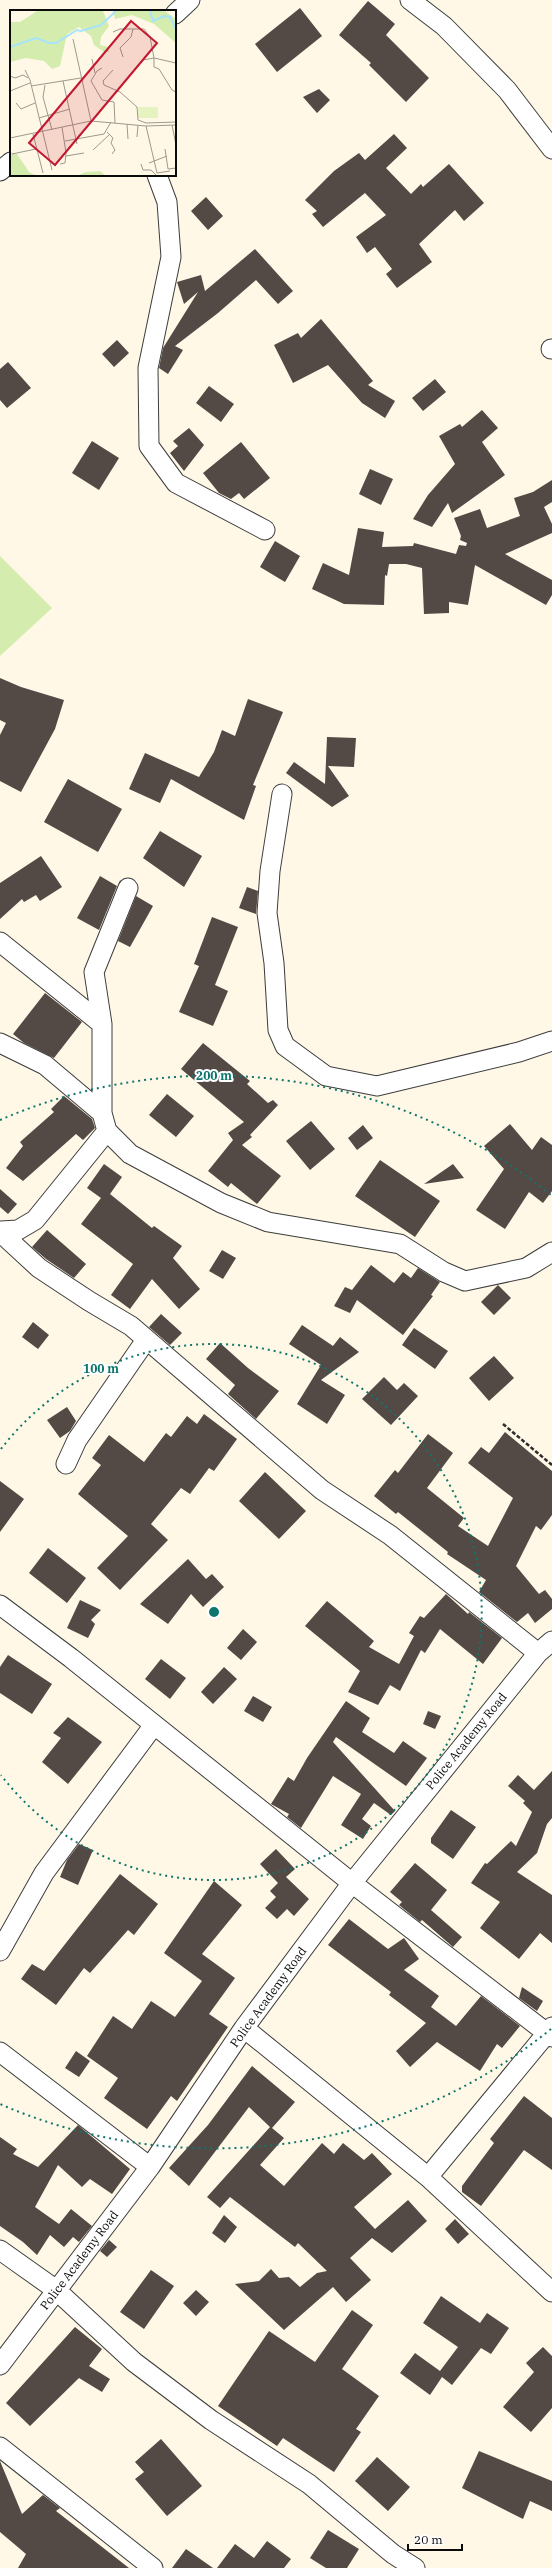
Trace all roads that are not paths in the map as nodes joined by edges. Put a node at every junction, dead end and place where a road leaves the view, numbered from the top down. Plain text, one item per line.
1 (190, 0) edge
2 (410, 0) edge
3 (176, 13) edge
4 (552, 149) edge
5 (10, 163) edge
6 (0, 171) edge
7 (157, 176) edge
8 (265, 530) dead end
9 (282, 794) dead end
10 (128, 888) dead end
11 (0, 942) edge
12 (102, 1024) junction
13 (552, 1041) edge
14 (0, 1043) edge
15 (104, 1122) junction
16 (0, 1232) edge
17 (552, 1252) edge
18 (146, 1340) junction
19 (66, 1464) dead end
20 (0, 1605) edge
21 (545, 1647) edge
22 (154, 1724) junction
23 (352, 1883) junction
24 (0, 1951) edge
25 (244, 2028) junction
26 (550, 2033) edge
27 (0, 2052) edge
28 (150, 2167) junction
29 (428, 2177) junction
30 (0, 2250) edge
31 (55, 2289) junction
32 (552, 2292) edge
33 (0, 2366) edge
34 (0, 2447) edge
35 (153, 2568) edge
36 (415, 2568) edge

1 - 3 street
2 - 4 street
5 - 6 street
7 - 8 street
9 - 13 street
10 - 12 street
11 - 12 street
12 - 15 street
14 - 15 street
15 - 16 street
15 - 17 street
16 - 18 street
18 - 19 street
18 - 21 street
20 - 22 street
21 - 23 street, Police Academy Road
22 - 23 street
22 - 24 street
23 - 25 street, Police Academy Road
23 - 26 street
25 - 28 street, Police Academy Road
25 - 29 street
26 - 29 street
27 - 28 street
28 - 31 street, Police Academy Road
29 - 32 street
30 - 31 street
31 - 33 street, Police Academy Road
31 - 36 street
34 - 35 street

